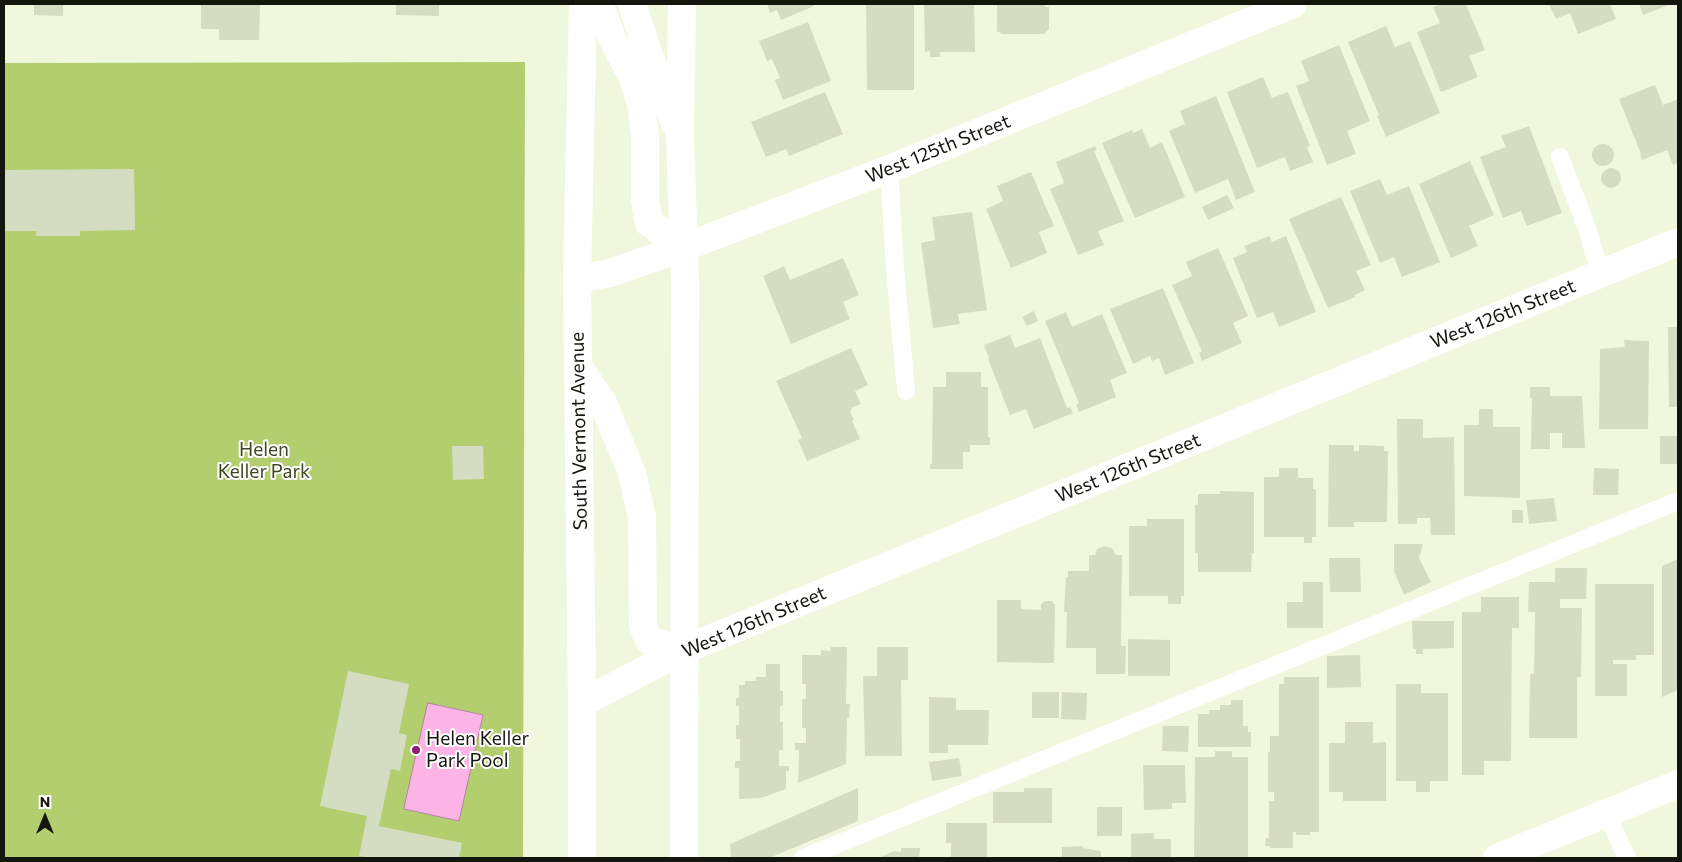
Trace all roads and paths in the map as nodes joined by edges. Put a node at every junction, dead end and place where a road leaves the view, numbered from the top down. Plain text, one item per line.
1 (583, 4) edge
2 (599, 4) edge
3 (632, 4) edge
4 (682, 4) edge
5 (1293, 4) edge
6 (680, 136) junction
7 (1560, 157) dead end
8 (889, 169) junction
9 (1678, 242) edge
10 (684, 247) junction
11 (1600, 274) junction
12 (577, 279) junction
13 (578, 366) junction
14 (906, 391) dead end
15 (1678, 501) edge
16 (683, 650) junction
17 (582, 703) junction
18 (1678, 784) edge
19 (1606, 813) junction
20 (583, 856) edge
21 (684, 858) edge
22 (803, 858) edge
23 (1497, 858) edge
24 (1627, 858) edge

1 - 12 main road, South Vermont Avenue
2 - 10 main road
3 - 6 main road
4 - 6 main road
5 - 8 main road, West 125th Street
6 - 10 main road
7 - 11 lane
8 - 10 main road, West 125th Street
8 - 14 lane
9 - 11 main road, West 126th Street
10 - 12 main road, West 125th Street
10 - 16 main road
11 - 16 main road, West 126th Street
12 - 13 main road, South Vermont Avenue
13 - 16 main road
13 - 17 main road, South Vermont Avenue
15 - 22 lane
16 - 17 main road, West 126th Street
16 - 21 main road
17 - 20 main road, South Vermont Avenue
18 - 19 main road
19 - 23 main road
19 - 24 lane

